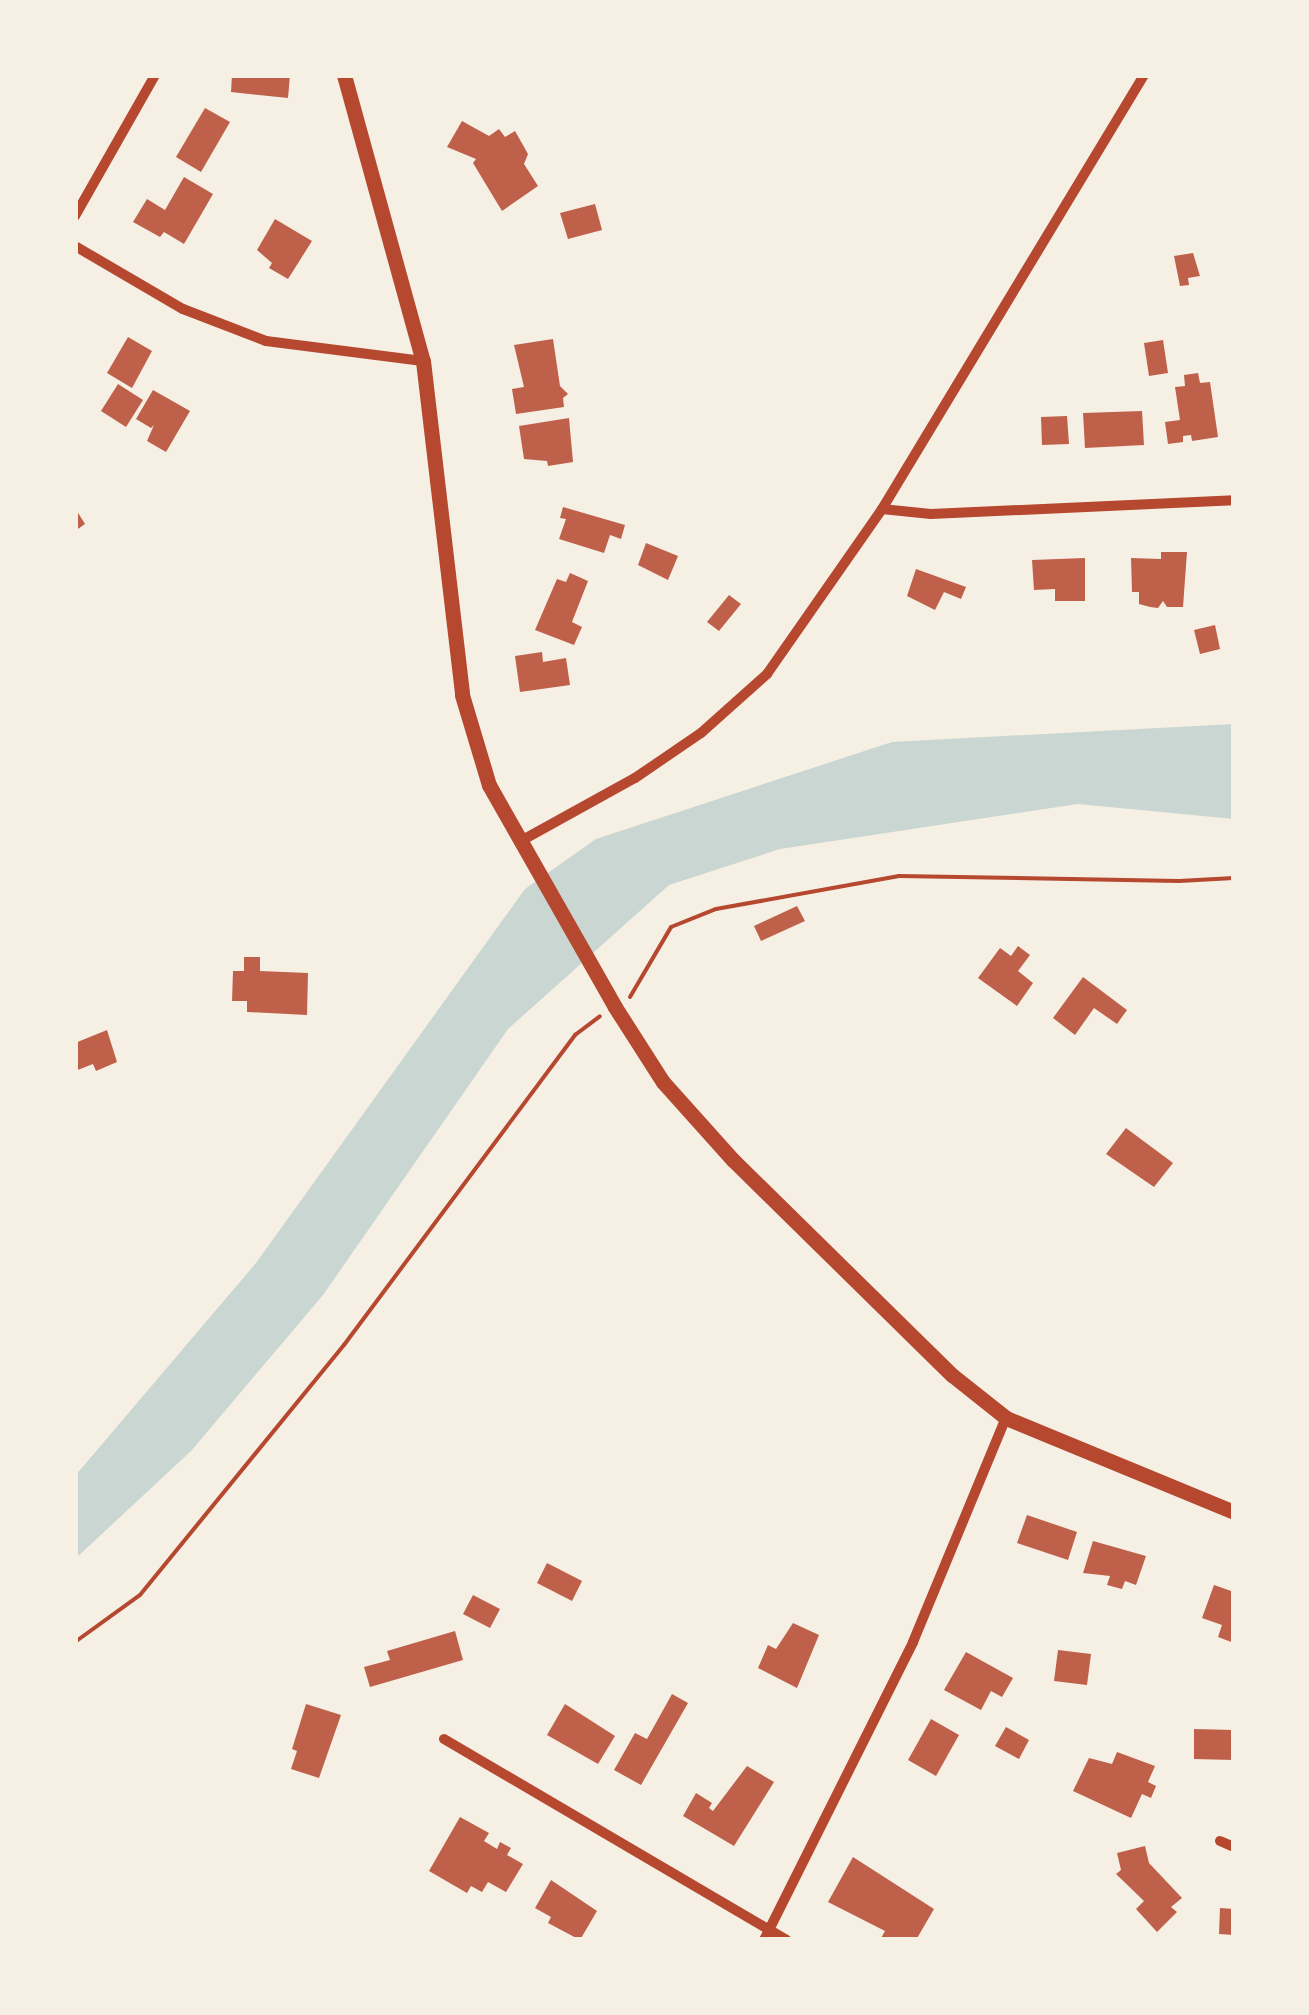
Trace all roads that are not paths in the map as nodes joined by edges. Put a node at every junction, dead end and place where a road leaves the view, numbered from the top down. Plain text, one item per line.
1 (155, 75) edge
2 (344, 75) edge
3 (1144, 75) edge
4 (75, 216) edge
5 (75, 246) edge
6 (423, 361) junction
7 (1234, 500) edge
8 (882, 509) junction
9 (517, 842) junction
10 (1006, 1418) junction
11 (1234, 1512) edge
12 (444, 1740) dead end
13 (1220, 1841) dead end
14 (1234, 1848) edge
15 (766, 1935) edge
16 (786, 1940) edge

1 - 4 street
2 - 6 main road
3 - 8 street
5 - 6 street
6 - 9 main road
7 - 8 street
8 - 9 street
9 - 10 main road
10 - 11 main road
10 - 15 street
12 - 15 street
13 - 14 street
15 - 16 street

